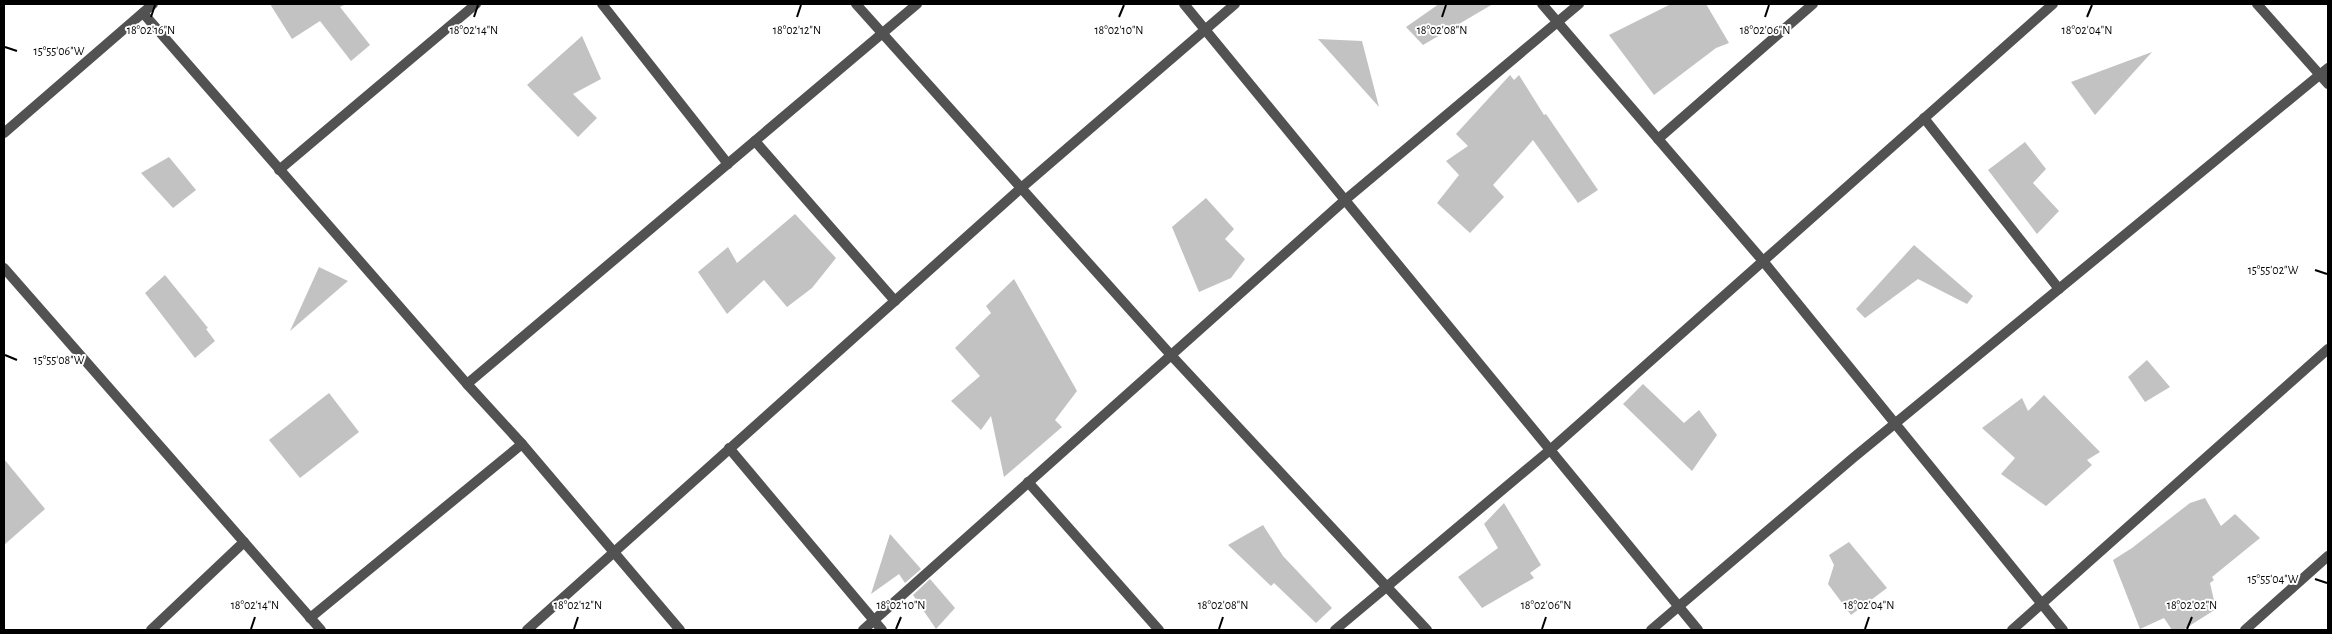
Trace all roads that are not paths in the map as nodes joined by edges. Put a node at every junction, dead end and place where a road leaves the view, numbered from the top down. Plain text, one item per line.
1 (153, 4) edge
2 (476, 4) edge
3 (602, 4) edge
4 (856, 4) edge
5 (917, 4) edge
6 (1184, 4) edge
7 (1235, 4) edge
8 (1542, 4) edge
9 (1579, 4) edge
10 (1813, 4) edge
11 (2053, 4) edge
12 (2257, 4) edge
13 (143, 13) junction
14 (1557, 22) junction
15 (1205, 29) junction
16 (882, 33) junction
17 (2328, 68) edge
18 (2320, 76) junction
19 (2328, 84) edge
20 (1924, 118) junction
21 (4, 133) edge
22 (1658, 139) junction
23 (754, 141) junction
24 (728, 164) junction
25 (280, 170) junction
26 (1020, 189) junction
27 (1345, 200) junction
28 (1763, 261) junction
29 (4, 268) edge
30 (2059, 289) junction
31 (895, 301) junction
32 (2328, 349) edge
33 (1170, 354) junction
34 (467, 384) junction
35 (1895, 423) junction
36 (522, 444) junction
37 (729, 448) junction
38 (1550, 450) junction
39 (1028, 482) junction
40 (244, 542) junction
41 (613, 552) junction
42 (2328, 556) edge
43 (1386, 587) junction
44 (2040, 604) junction
45 (1678, 607) junction
46 (310, 618) junction
47 (874, 620) junction
48 (151, 630) edge
49 (321, 630) edge
50 (527, 630) edge
51 (680, 630) edge
52 (863, 630) edge
53 (882, 630) edge
54 (1159, 630) edge
55 (1335, 630) edge
56 (1427, 630) edge
57 (1651, 630) edge
58 (1698, 630) edge
59 (2012, 630) edge
60 (2063, 630) edge
61 (2245, 630) edge

1 - 13 street
2 - 25 street
3 - 24 street
4 - 16 street
5 - 16 street
6 - 15 street
7 - 15 street
8 - 14 street
9 - 14 street
10 - 22 street
11 - 20 street
12 - 18 street
13 - 21 street
13 - 25 street
14 - 22 street
14 - 27 street
15 - 26 street
15 - 27 street
16 - 23 street
16 - 26 street
17 - 18 street
18 - 19 street
18 - 30 street
20 - 28 street
20 - 30 street
22 - 28 street
23 - 24 street
23 - 31 street
24 - 34 street
25 - 34 street
26 - 31 street
26 - 33 street
27 - 33 street
27 - 38 street
28 - 35 street
28 - 38 street
29 - 40 street
30 - 35 street
31 - 37 street
32 - 44 street
33 - 39 street
33 - 43 street
34 - 36 street
35 - 44 street
35 - 45 street
36 - 41 street
36 - 46 street
37 - 41 street
37 - 47 street
38 - 43 street
38 - 45 street
39 - 47 street
39 - 54 street
40 - 46 street
40 - 48 street
41 - 50 street
41 - 51 street
42 - 61 street
43 - 55 street
43 - 56 street
44 - 59 street
44 - 60 street
45 - 57 street
45 - 58 street
46 - 49 street
47 - 52 street
47 - 53 street

